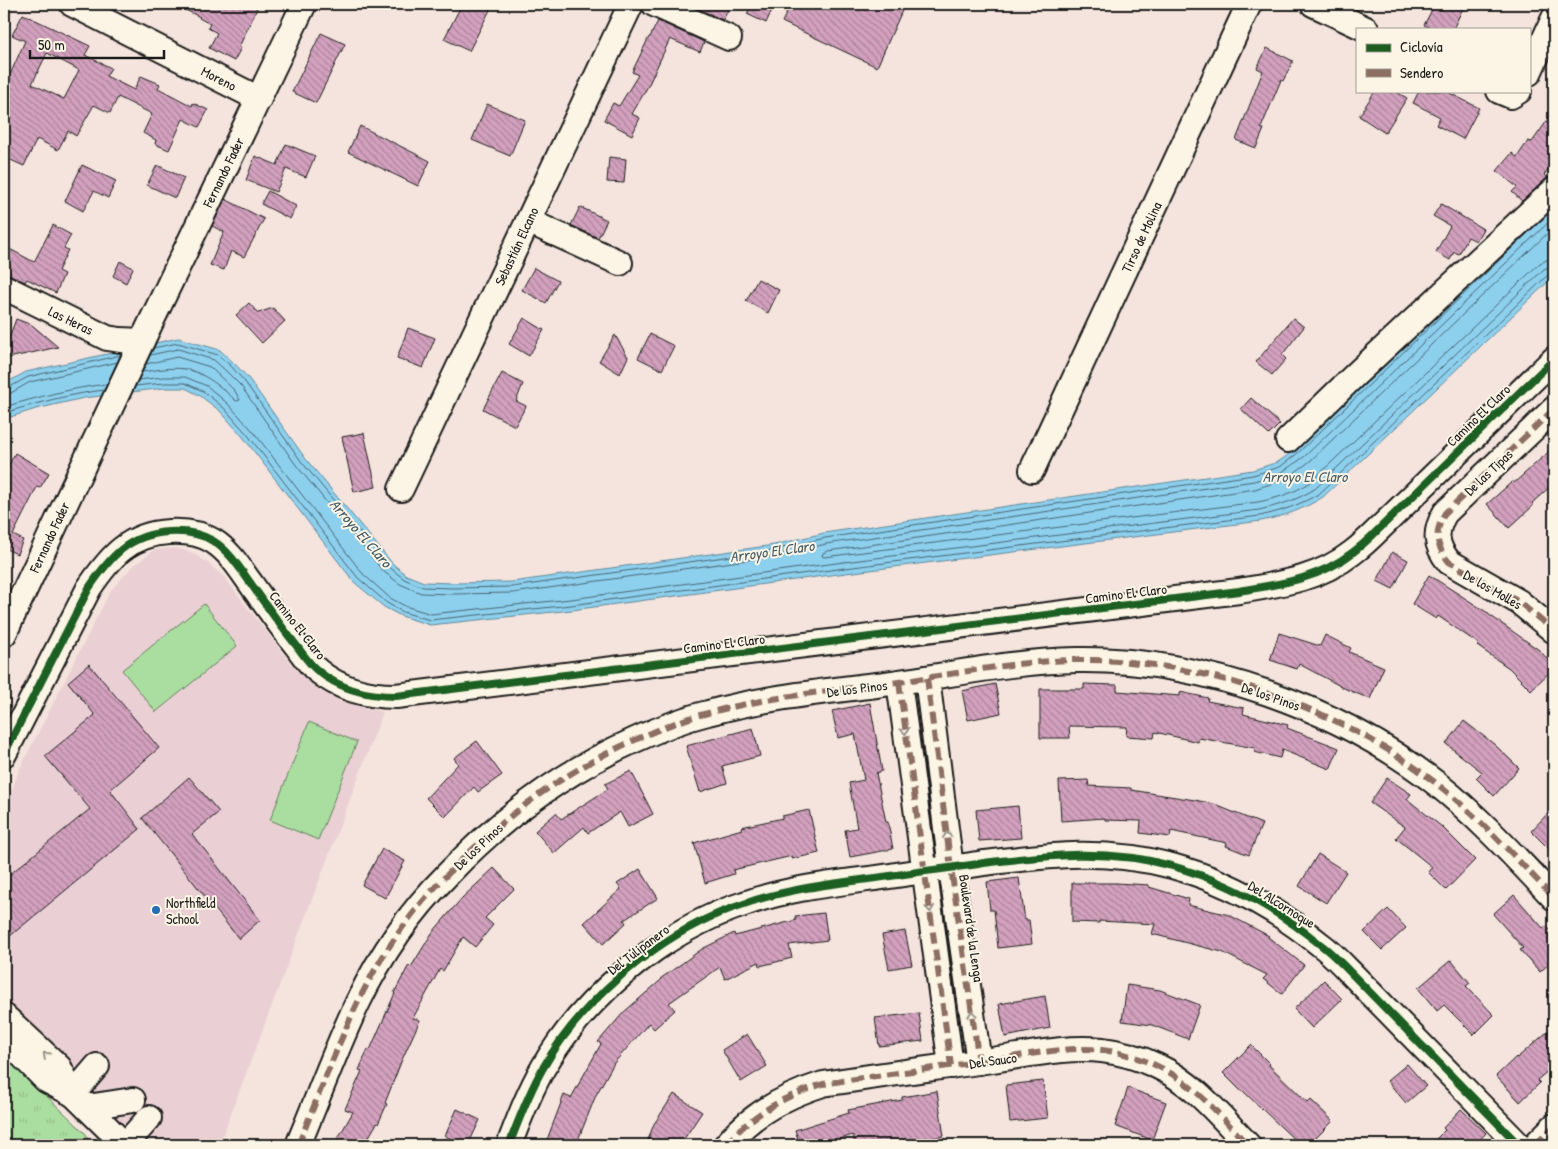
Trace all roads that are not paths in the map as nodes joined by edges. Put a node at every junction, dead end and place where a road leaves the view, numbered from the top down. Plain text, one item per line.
1 (72, 4) edge
2 (304, 4) edge
3 (631, 4) edge
4 (654, 4) edge
5 (1249, 4) edge
6 (1313, 4) edge
7 (1554, 18) edge
8 (1364, 28) edge
9 (729, 38) dead end
10 (1530, 71) edge
11 (259, 98) junction
12 (1554, 190) edge
13 (528, 222) junction
14 (620, 263) dead end
15 (4, 287) edge
16 (142, 341) junction
17 (1554, 359) edge
18 (1554, 409) edge
19 (1288, 440) dead end
20 (1032, 470) dead end
21 (401, 489) dead end
22 (1438, 543) joint
23 (1554, 631) edge
24 (4, 634) edge
25 (927, 678) junction
26 (899, 682) junction
27 (4, 754) edge
28 (951, 868) junction
29 (925, 871) junction
30 (1554, 898) edge
31 (4, 1016) edge
32 (4, 1037) edge
33 (979, 1062) junction
34 (97, 1066) dead end
35 (951, 1066) junction
36 (133, 1100) dead end
37 (80, 1101) junction
38 (149, 1118) dead end
39 (1554, 1126) edge
40 (125, 1145) edge
41 (298, 1145) edge
42 (509, 1145) edge
43 (726, 1145) edge
44 (1248, 1145) edge
45 (1519, 1145) edge
46 (1535, 1145) edge

1 - 11 street, Moreno
2 - 11 street, Fernando Fader
3 - 13 street, Sebastián Elcano
4 - 9 street
5 - 20 street, Tirso de Molina
6 - 8 street
7 - 10 street
11 - 16 street, Fernando Fader
12 - 19 street
13 - 14 street
13 - 21 street, Sebastián Elcano
15 - 16 street, Las Heras
16 - 24 street, Fernando Fader
17 - 27 street, Camino El Claro
18 - 22 street, De las Tipas
22 - 23 street, De los Molles
25 - 26 street, De los Pinos
28 -> 25 street, Boulevard de la Lenga
25 - 30 street, De los Pinos
26 -> 29 street
26 - 41 street, De los Pinos
28 - 29 street, Del Tulipanero
33 -> 28 street, Boulevard de la Lenga
28 - 45 street, Del Alcornoque
29 -> 35 street
29 - 42 street, Del Tulipanero
37 -> 31 street
32 - 37 street
33 - 35 street, Del Sauco
33 - 44 street, Del Sauco
34 - 37 street
35 - 43 street, Del Sauco
36 - 37 street
37 - 40 street
38 - 40 street
39 - 46 street

